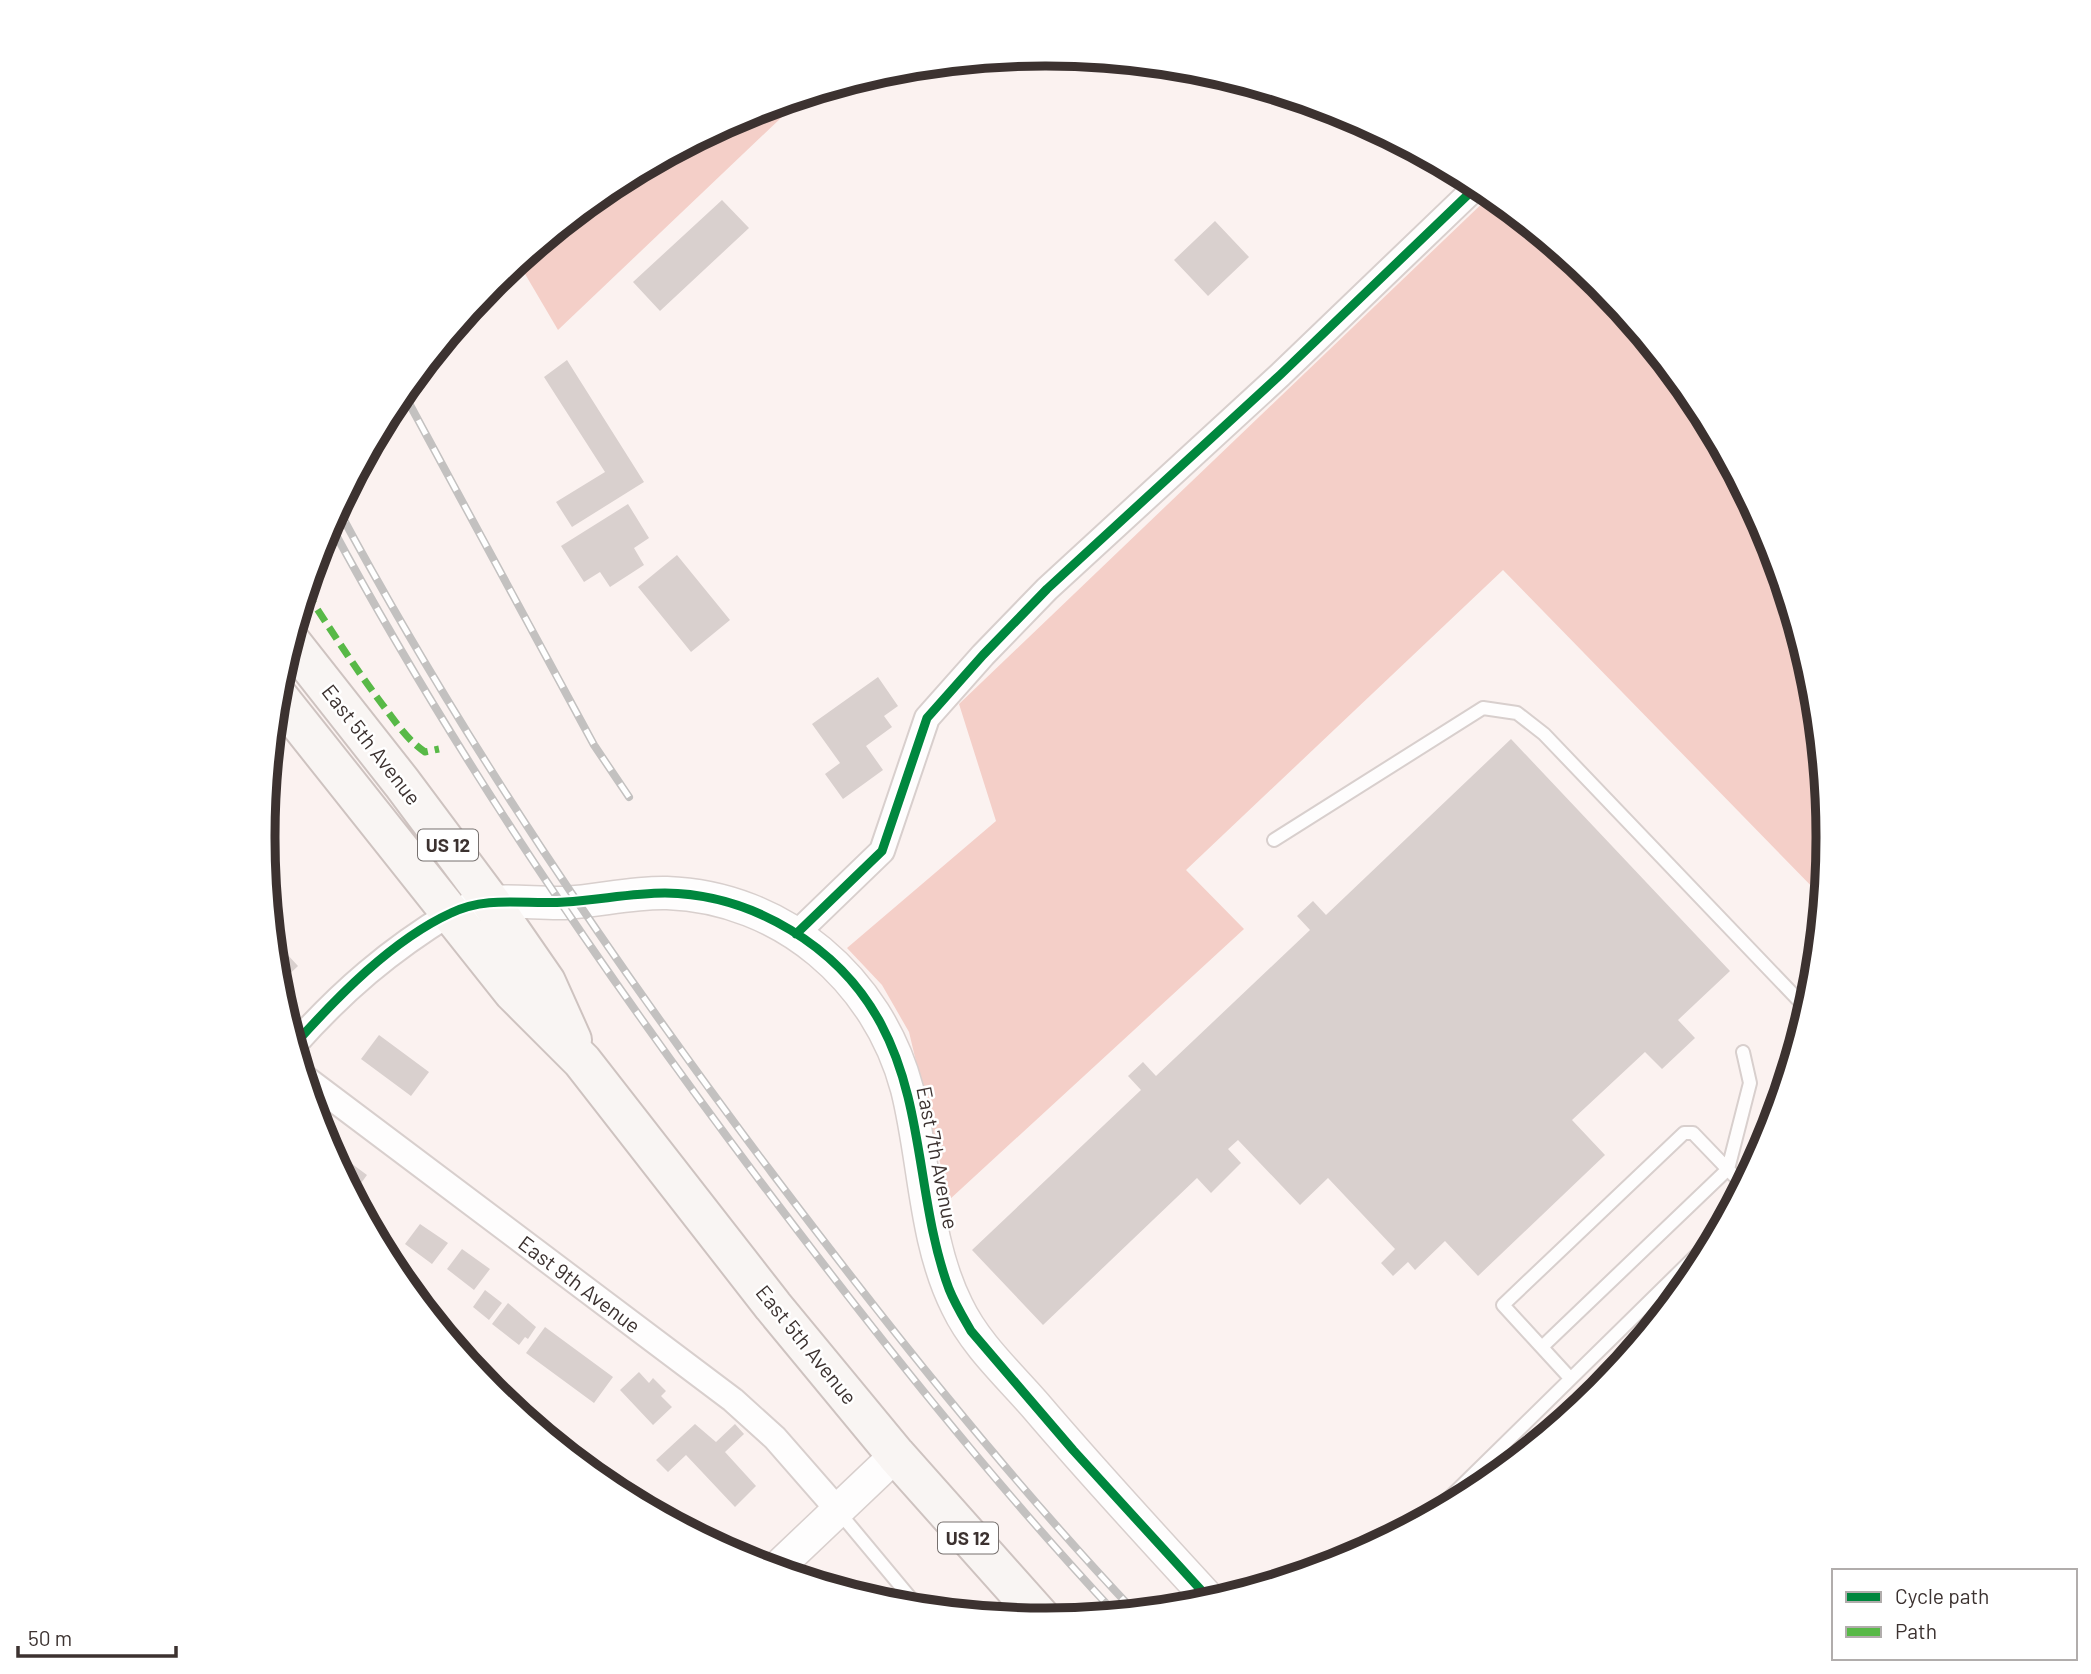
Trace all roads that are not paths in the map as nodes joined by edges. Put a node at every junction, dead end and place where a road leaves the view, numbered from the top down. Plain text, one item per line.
1 (1469, 193) edge
2 (298, 652) edge
3 (287, 707) edge
4 (1274, 839) dead end
5 (490, 901) junction
6 (451, 913) junction
7 (796, 933) junction
8 (1798, 1000) edge
9 (302, 1038) edge
10 (1743, 1052) dead end
11 (582, 1061) junction
12 (317, 1086) edge
13 (1728, 1170) junction
14 (1737, 1179) edge
15 (1686, 1266) edge
16 (1542, 1347) junction
17 (1570, 1378) junction
18 (896, 1455) junction
19 (1462, 1485) edge
20 (838, 1510) junction
21 (784, 1562) edge
22 (1202, 1591) edge
23 (908, 1595) edge
24 (1032, 1607) edge

1 - 7 street
2 - 5 main road, East 5th Avenue / US 12
3 - 6 main road, East 5th Avenue / US 12
4 - 8 lane
5 - 6 street, East 7th Avenue
5 - 7 street, East 7th Avenue
5 - 11 main road, East 5th Avenue / US 12
6 - 9 street
6 - 11 main road, East 5th Avenue / US 12
7 - 22 street, East 7th Avenue
10 - 13 lane
11 - 18 main road, East 5th Avenue / US 12
12 - 20 street, East 9th Avenue
13 - 14 lane
13 - 16 lane
13 - 16 lane
15 - 17 lane
16 - 17 lane
17 - 19 lane
18 - 20 street
18 - 24 main road, East 5th Avenue / US 12
20 - 21 street
20 - 23 lane

